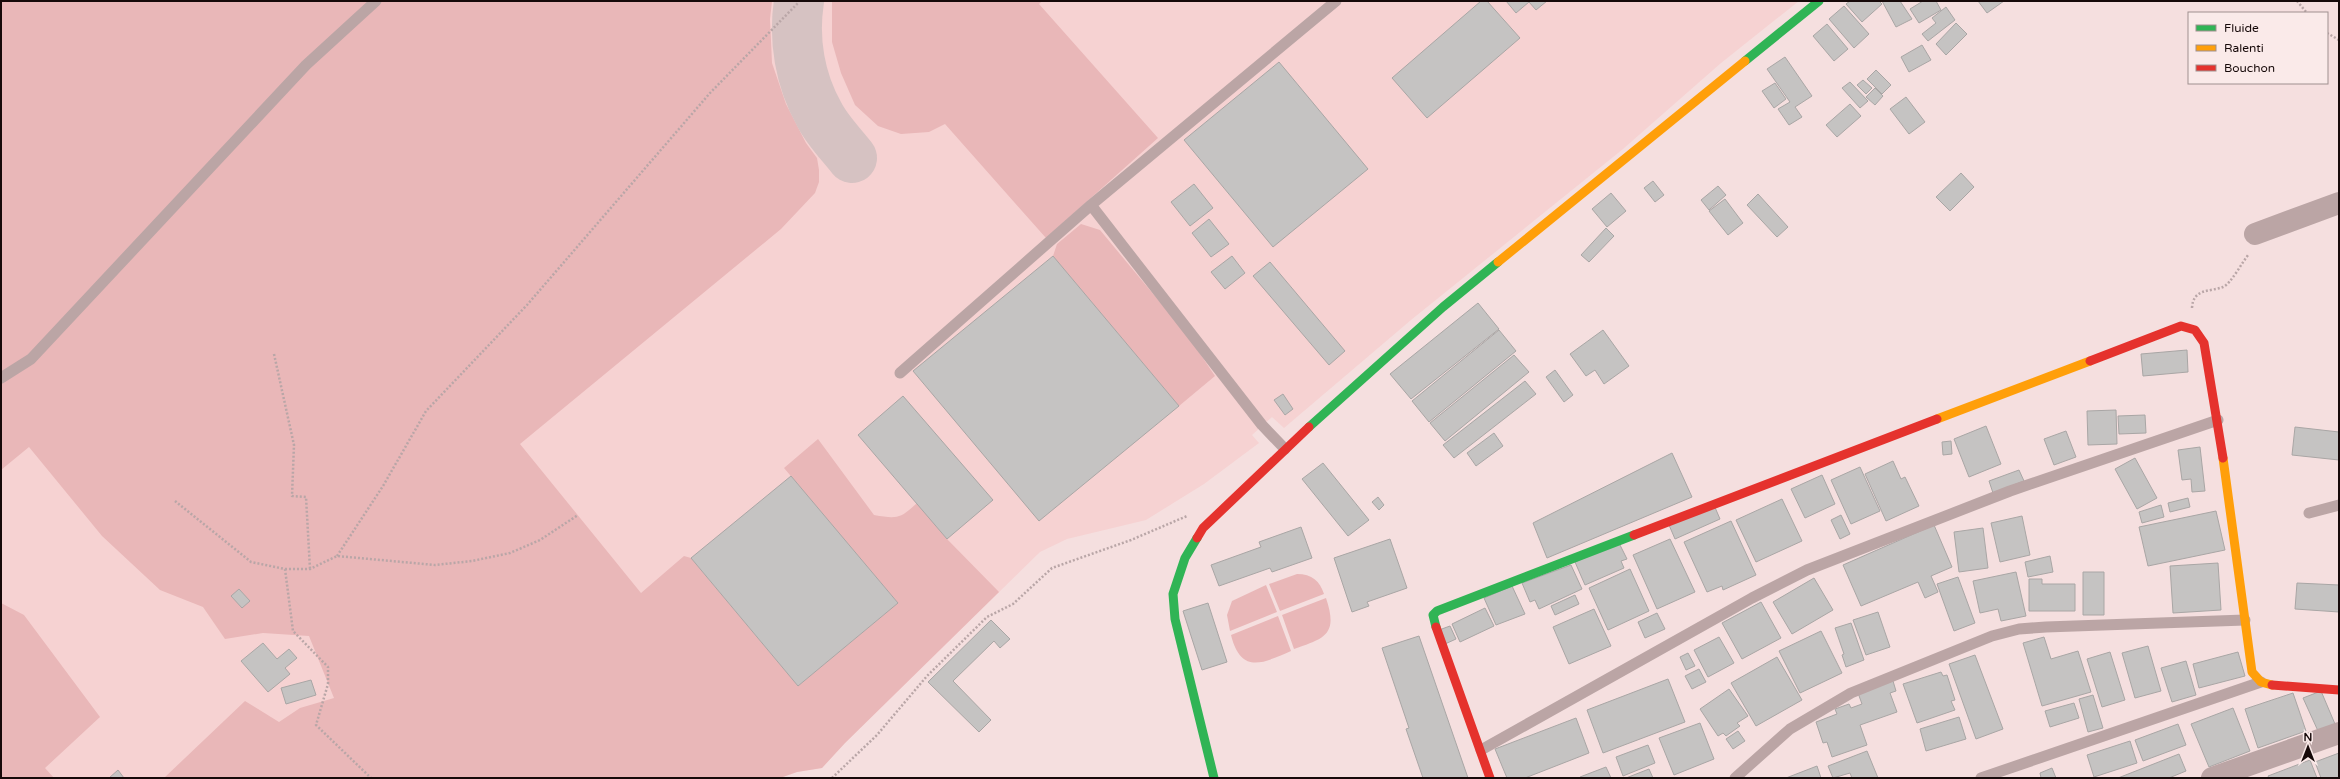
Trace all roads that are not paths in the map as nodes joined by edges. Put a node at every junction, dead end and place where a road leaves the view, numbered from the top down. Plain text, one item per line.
1 (376, 1) edge
2 (1336, 1) edge
3 (1819, 1) edge
4 (2339, 204) edge
5 (1091, 205) junction
6 (2255, 234) road end
7 (900, 373) dead end
8 (1, 378) edge
9 (2218, 420) junction
10 (1285, 449) junction
11 (2339, 505) edge
12 (2309, 513) dead end
13 (2245, 620) junction
14 (2261, 682) junction
15 (2339, 690) edge
16 (2339, 733) edge
17 (1481, 750) junction
18 (1214, 778) edge
19 (1490, 778) edge
20 (1735, 778) edge
21 (1981, 778) edge
22 (2212, 778) edge

1 - 8 lane
2 - 5 lane
3 - 10 street
4 - 6 street
5 - 7 lane
5 - 10 lane
9 - 13 street
9 - 17 lane
9 - 17 street
10 - 18 street
11 - 12 lane
13 - 14 street
13 - 20 lane
14 - 15 street
14 - 21 lane
16 - 22 street
17 - 19 street

